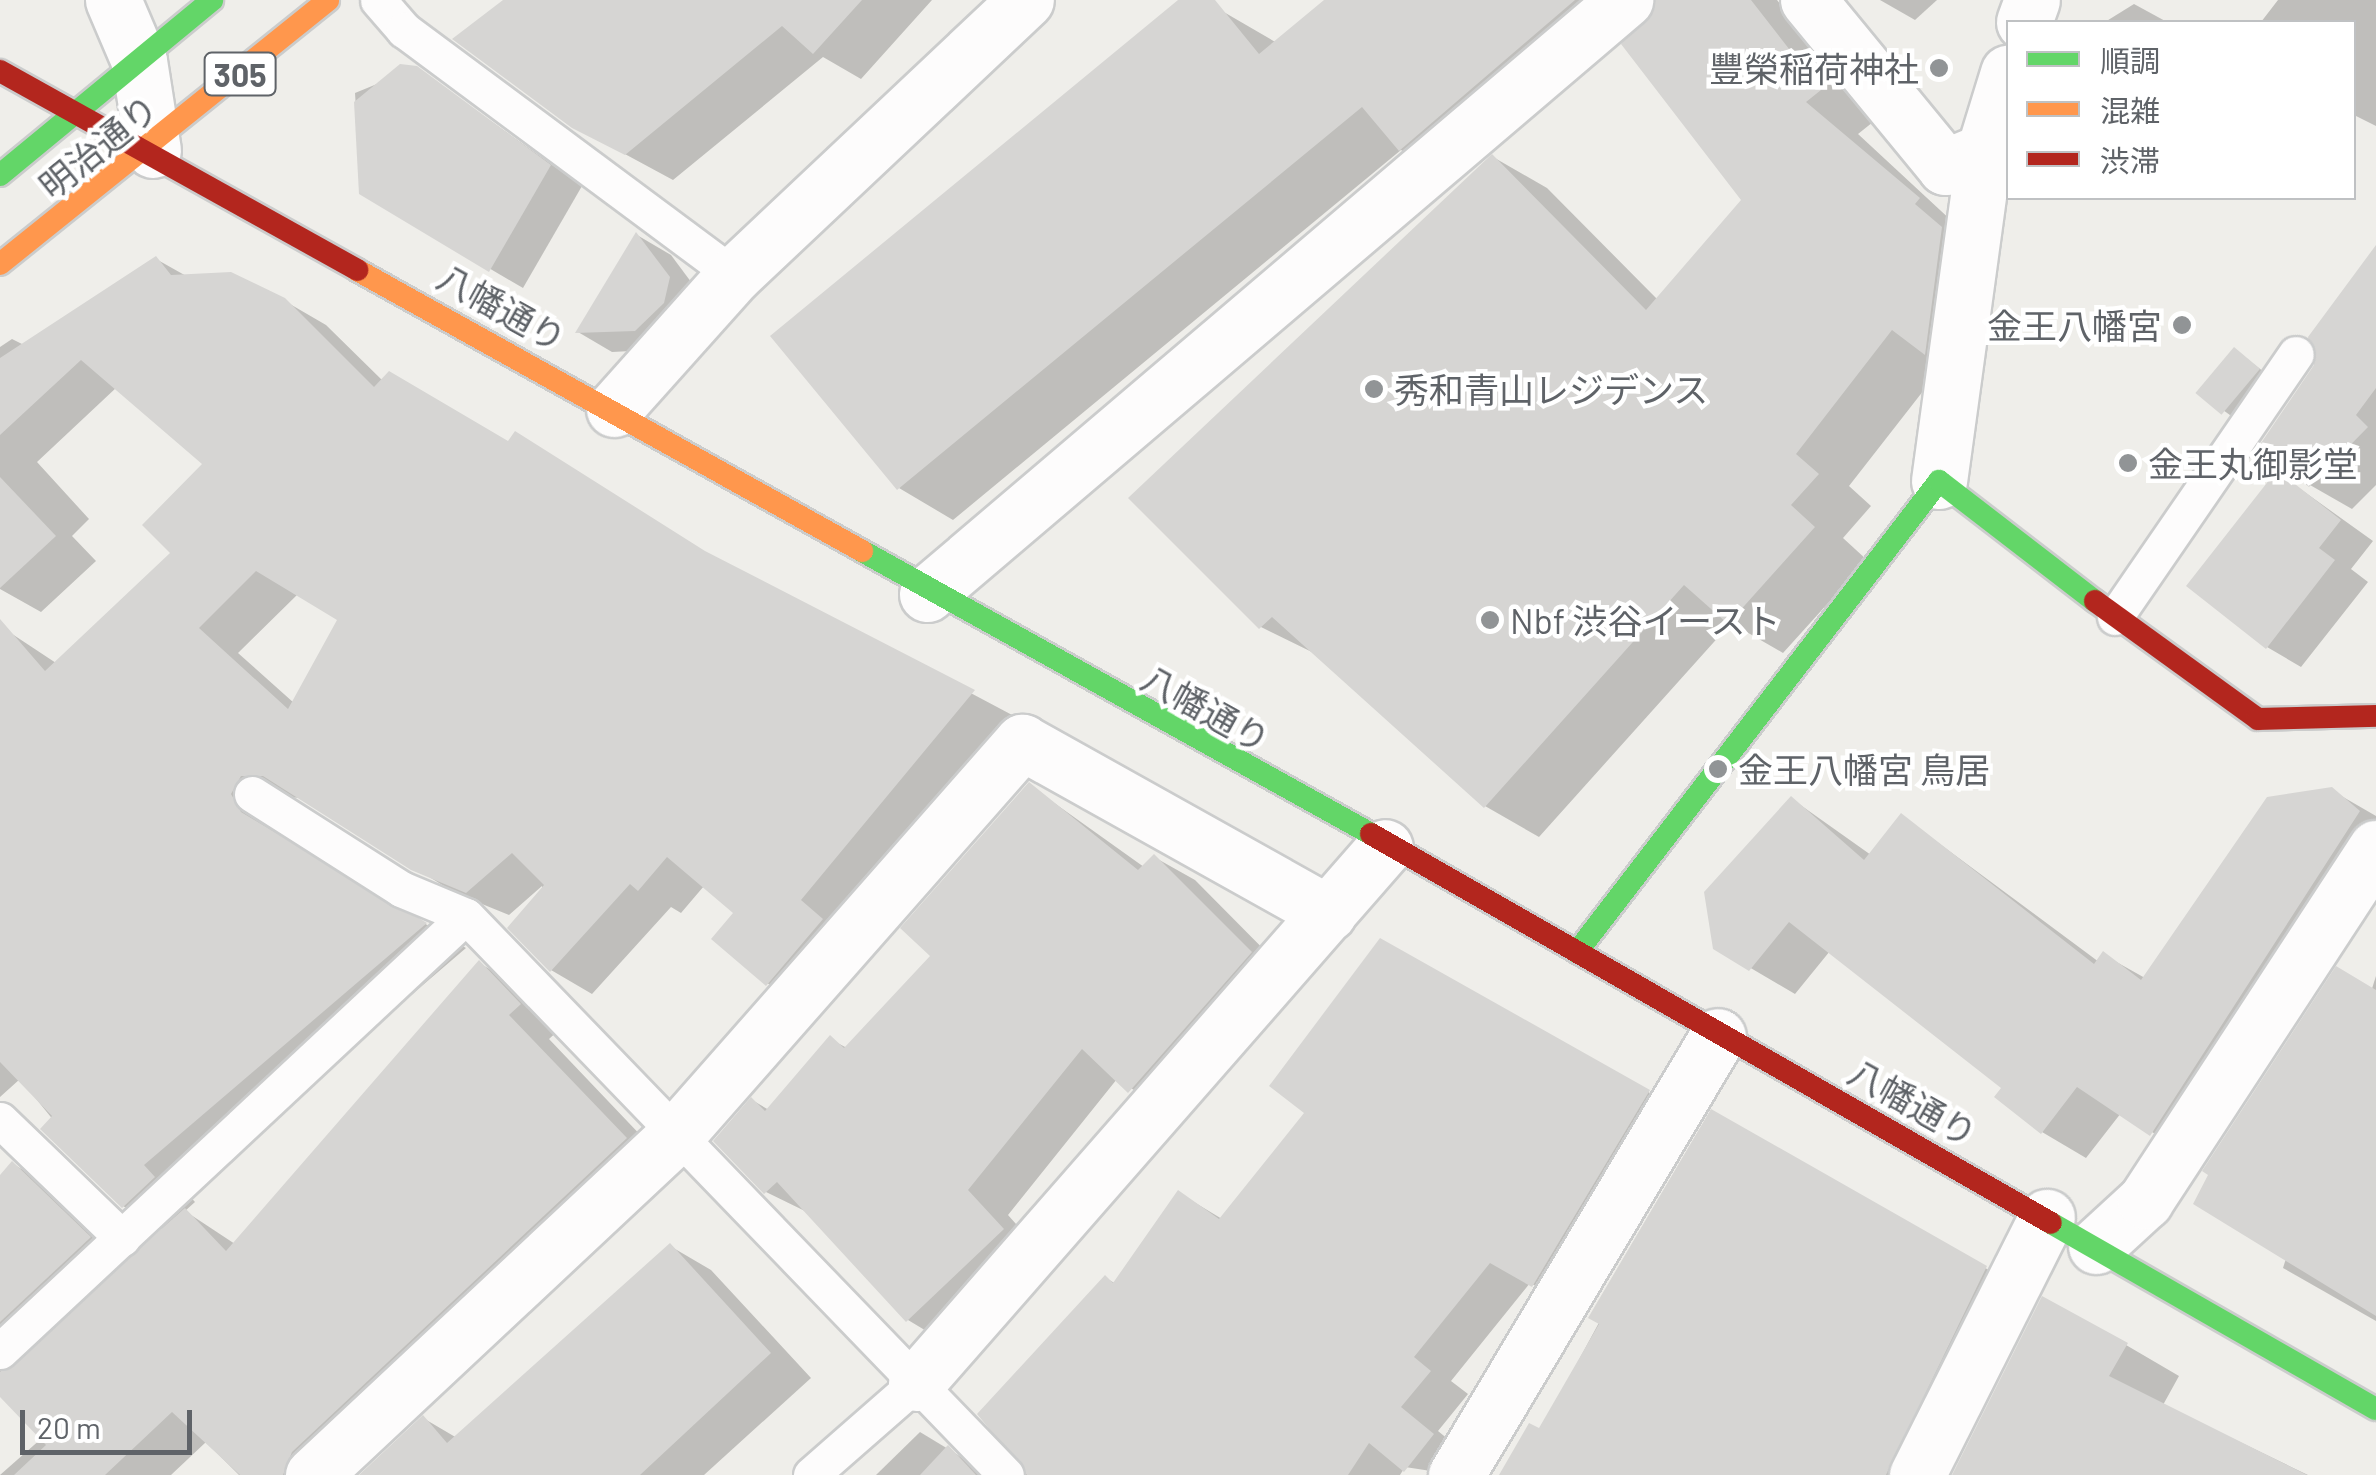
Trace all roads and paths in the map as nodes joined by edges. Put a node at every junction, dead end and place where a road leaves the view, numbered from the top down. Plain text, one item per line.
1 (113, 0) edge
2 (212, 0) edge
3 (328, 0) edge
4 (378, 0) edge
5 (1026, 0) edge
6 (1626, 0) edge
7 (1808, 0) edge
8 (139, 61) junction
9 (0, 71) edge
10 (2006, 80) edge
11 (74, 112) junction
12 (153, 150) junction
13 (1984, 152) junction
14 (0, 175) edge
15 (0, 264) edge
16 (734, 275) junction
17 (2296, 354) dead end
18 (614, 409) junction
19 (1940, 480) junction
20 (927, 594) junction
21 (2115, 617) junction
22 (2376, 716) edge
23 (252, 794) dead end
24 (1386, 846) junction
25 (2376, 848) edge
26 (1328, 913) junction
27 (466, 916) junction
28 (1577, 952) junction
29 (1718, 1036) junction
30 (0, 1120) edge
31 (676, 1135) junction
32 (2046, 1217) junction
33 (122, 1238) junction
34 (2096, 1246) junction
35 (0, 1351) edge
36 (916, 1383) junction
37 (2376, 1409) edge
38 (313, 1475) edge
39 (810, 1475) edge
40 (1006, 1475) edge
41 (1456, 1475) edge
42 (1917, 1475) edge

1 - 8 street
2 - 8 street, 明治通り / 305
3 - 12 street, 明治通り / 305
4 - 16 lane
5 - 16 street
6 - 20 street
7 - 13 street
8 - 11 street, 明治通り / 305
8 - 12 street
9 - 11 street, 八幡通り
10 - 13 street
11 - 12 street, 八幡通り
11 - 14 street, 明治通り / 305
12 - 15 street, 明治通り / 305
12 - 18 street, 八幡通り
13 - 19 street
16 - 18 street
17 - 21 lane
18 - 20 street, 八幡通り
19 - 21 street
19 - 28 street
20 - 24 street, 八幡通り
21 - 22 street
23 - 27 lane
24 - 26 street
24 - 28 street, 八幡通り
25 - 34 street
26 - 31 street
26 - 36 street
27 - 31 lane
27 - 33 lane
28 - 29 street, 八幡通り
29 - 32 street, 八幡通り
29 - 41 street
30 - 33 lane
31 - 36 lane
31 - 38 street
32 - 34 street, 八幡通り
32 - 42 street
33 - 35 lane
34 - 37 street, 八幡通り
36 - 39 lane
36 - 40 lane

